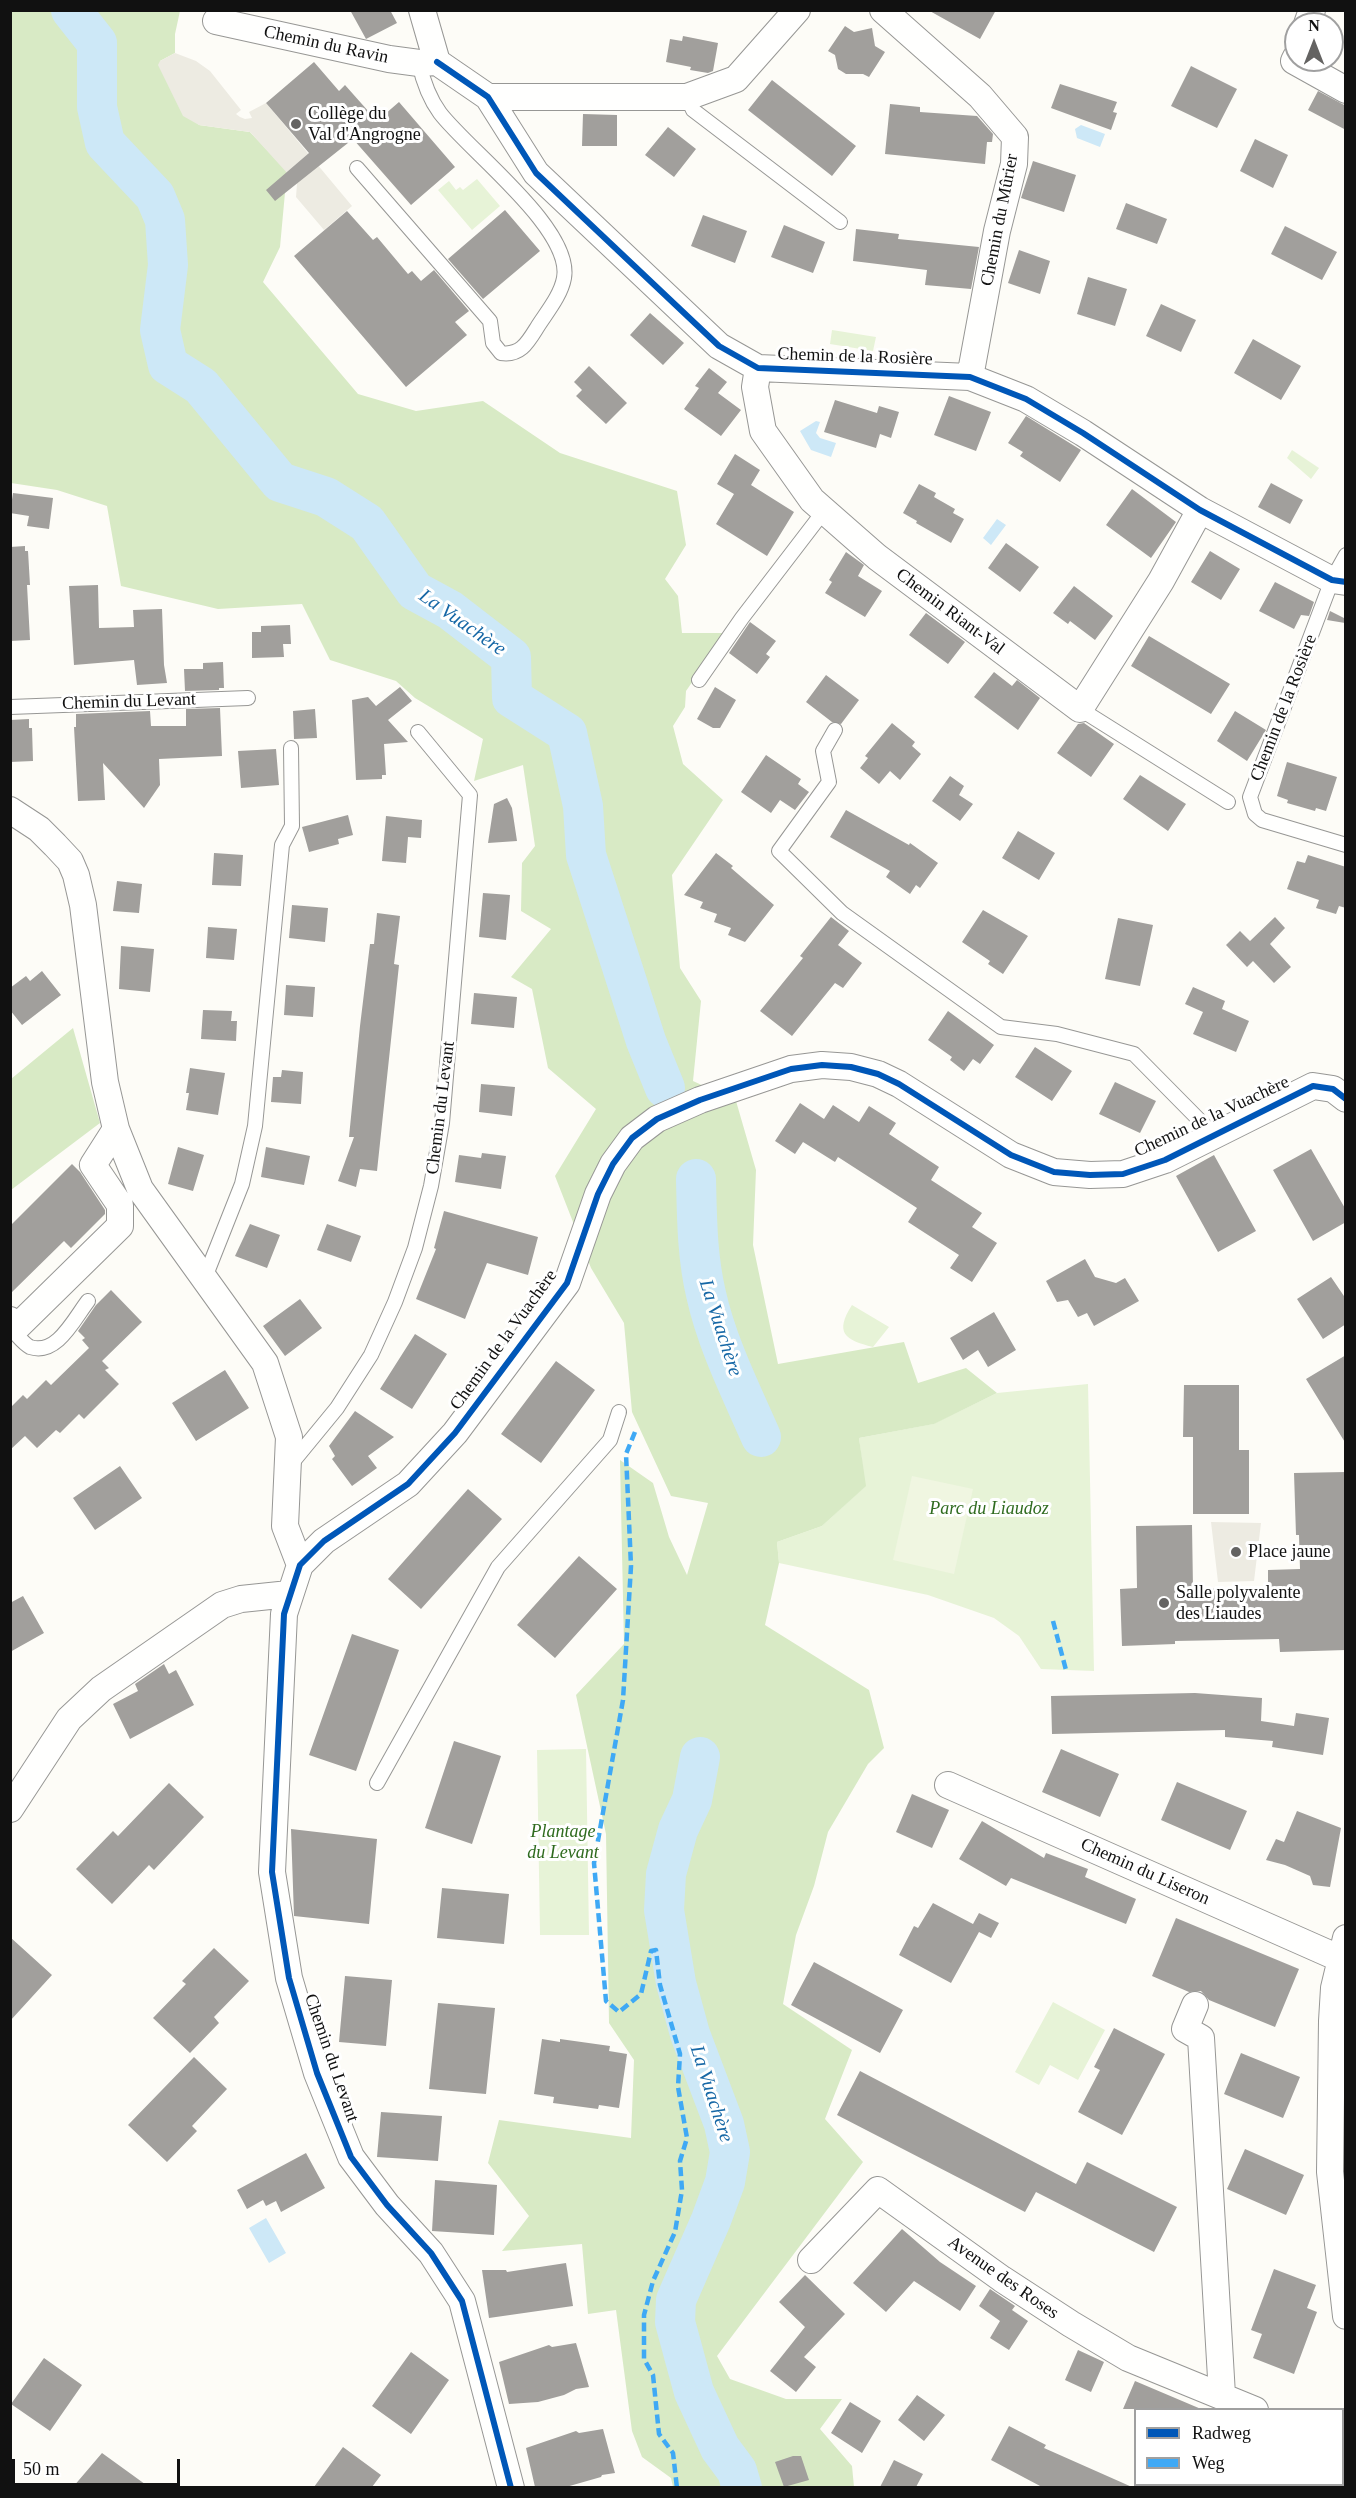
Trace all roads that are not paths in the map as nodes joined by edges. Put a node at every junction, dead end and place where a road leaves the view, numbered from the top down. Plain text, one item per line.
1 (797, 10) edge
2 (883, 10) edge
3 (422, 12) edge
4 (216, 21) dead end
5 (428, 62) junction
6 (1314, 72) edge
7 (1346, 90) edge
8 (488, 97) junction
9 (687, 97) junction
10 (357, 168) dead end
11 (840, 222) dead end
12 (758, 368) junction
13 (970, 377) junction
14 (1200, 510) junction
15 (824, 511) junction
16 (1346, 555) edge
17 (1339, 581) edge
18 (699, 680) dead end
19 (248, 698) dead end
20 (10, 707) edge
21 (1080, 709) junction
22 (834, 730) dead end
23 (418, 732) dead end
24 (291, 748) dead end
25 (1228, 802) dead end
26 (10, 810) edge
27 (1346, 845) edge
28 (1346, 1099) edge
29 (116, 1129) junction
30 (1214, 1136) junction
31 (204, 1280) junction
32 (88, 1301) dead end
33 (13, 1328) edge
34 (619, 1412) dead end
35 (289, 1466) junction
36 (300, 1565) junction
37 (289, 1594) junction
38 (377, 1783) dead end
39 (948, 1785) dead end
40 (10, 1809) edge
41 (1343, 1948) edge
42 (1195, 2005) dead end
43 (1338, 2172) edge
44 (811, 2260) dead end
45 (1346, 2316) edge
46 (1222, 2395) junction
47 (1254, 2408) edge
48 (511, 2487) edge

1 - 9 street
2 - 13 street, Chemin du Mûrier
3 - 5 street
4 - 5 street, Chemin du Ravin
5 - 8 street, Chemin de la Rosière
5 - 10 lane
6 - 7 street
8 - 9 street
8 - 12 street, Chemin de la Rosière
9 - 11 lane
12 - 13 street, Chemin de la Rosière
12 - 15 street, Chemin Riant-Val
13 - 14 street, Chemin de la Rosière
14 - 17 street, Chemin de la Rosière
14 - 21 street
15 - 18 lane
15 - 21 street, Chemin Riant-Val
16 - 17 lane, Chemin de la Rosière
17 - 27 lane, Chemin de la Rosière
19 - 20 lane, Chemin du Levant
21 - 25 lane, Chemin Riant-Val
22 - 30 lane, Chemin de la Vuachère
23 - 35 lane, Chemin du Levant
24 - 31 lane
26 - 29 street
28 - 30 street, Chemin de la Vuachère
29 - 31 street
29 - 33 street
30 - 36 street, Chemin de la Vuachère
31 - 35 street
32 - 33 lane
34 - 38 lane
35 - 36 street
36 - 37 street, Chemin de la Vuachère
37 - 40 street
37 - 48 street, Chemin du Levant
39 - 41 street, Chemin du Liseron
41 - 43 street
42 - 46 street
43 - 45 street
44 - 46 street, Avenue des Roses
46 - 47 street, Avenue des Roses

